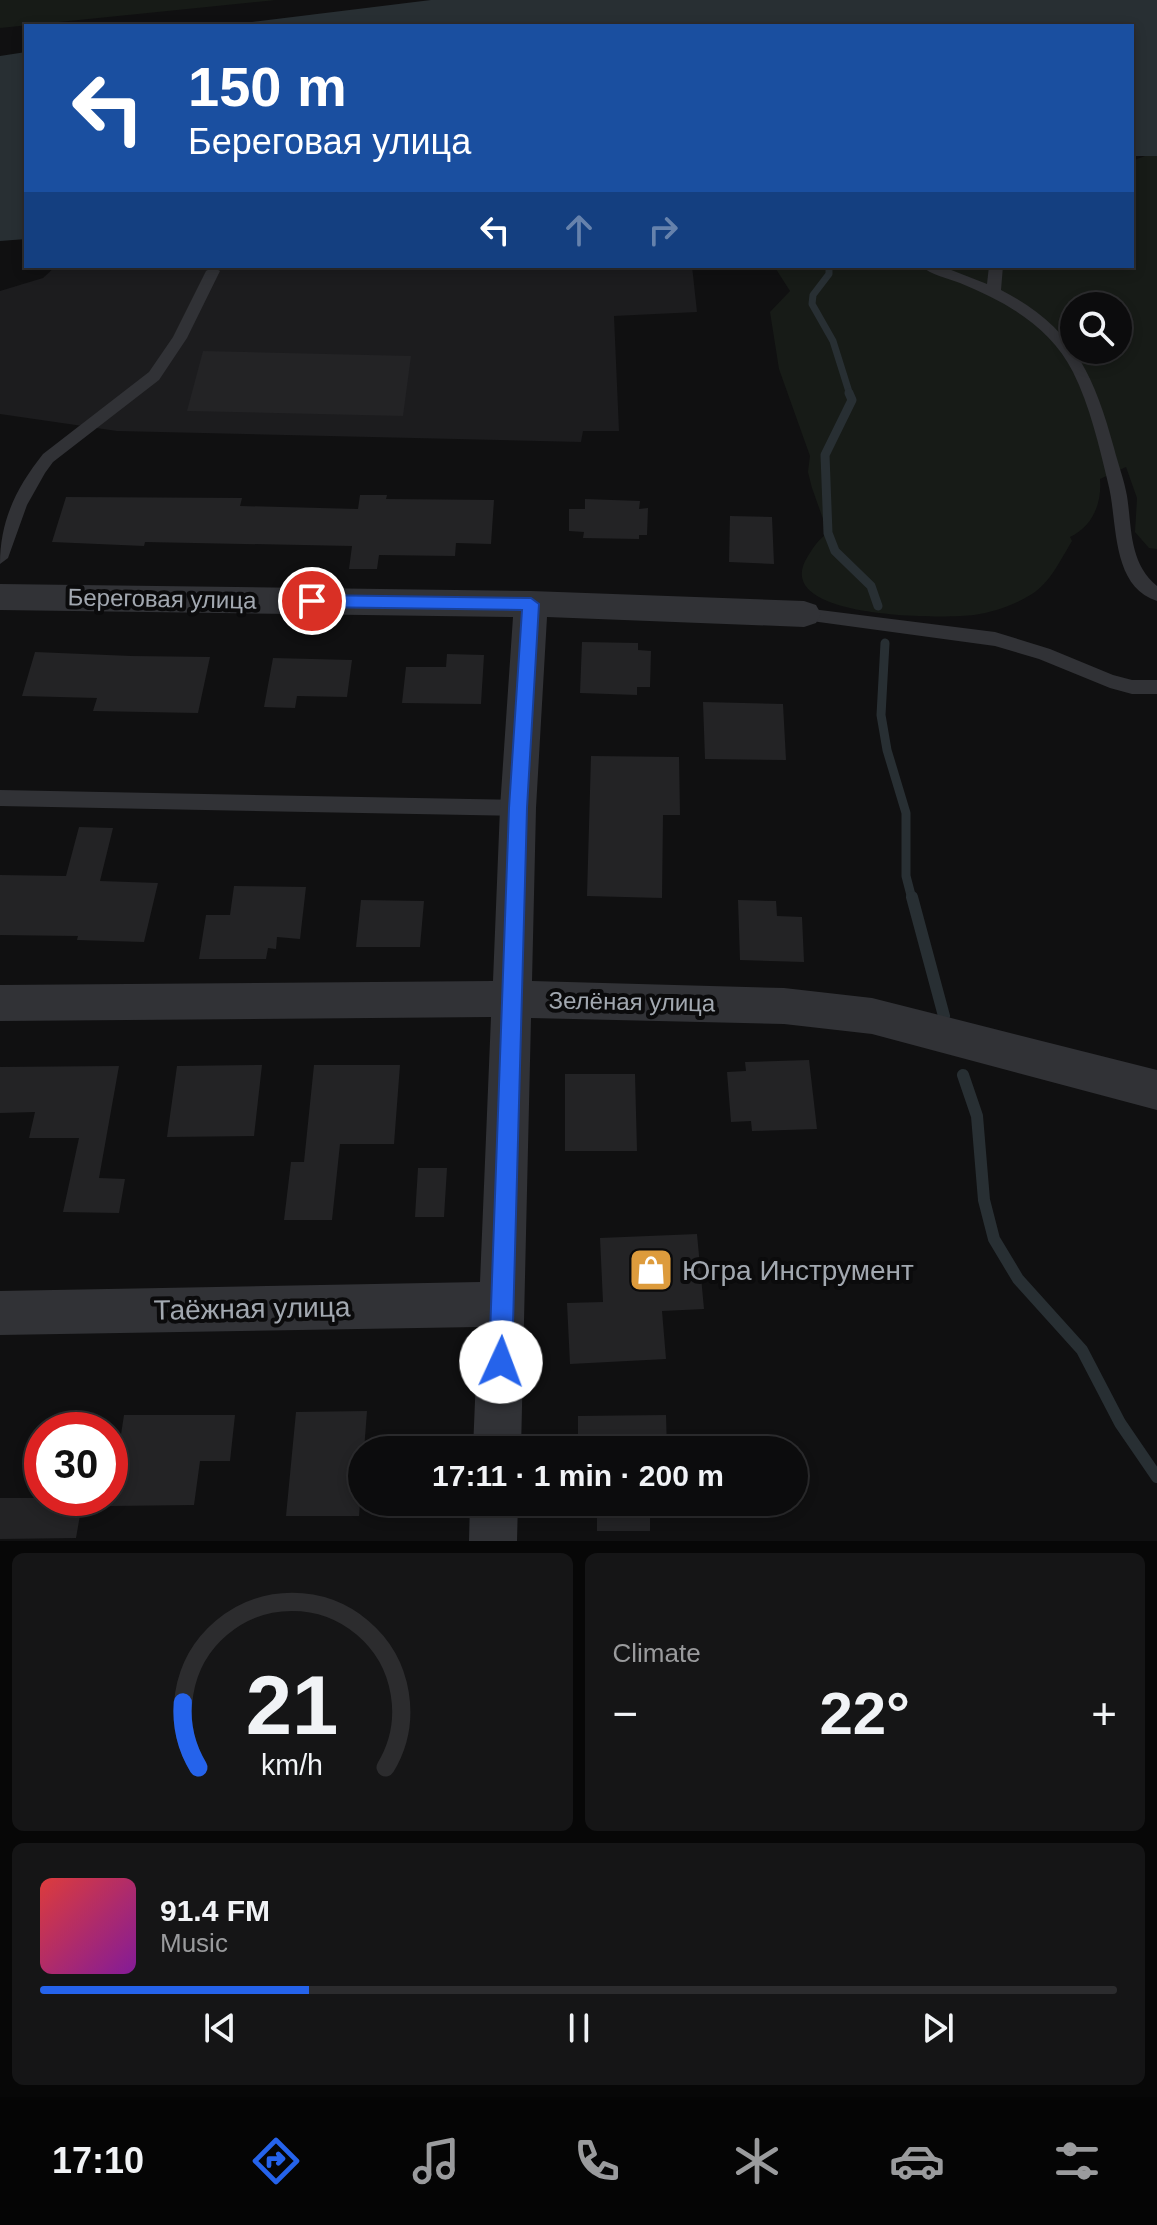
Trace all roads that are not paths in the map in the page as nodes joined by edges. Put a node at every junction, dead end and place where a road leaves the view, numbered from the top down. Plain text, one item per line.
1 (934, 268) edge
2 (996, 268) edge
3 (213, 271) dead end
4 (994, 290) junction
5 (0, 558) edge
6 (1157, 595) edge
7 (0, 597) edge
8 (531, 604) junction
9 (804, 614) joint
10 (1157, 687) edge
11 (0, 798) edge
12 (518, 808) junction
13 (511, 999) junction
14 (0, 1003) edge
15 (1157, 1090) edge
16 (503, 1304) junction
17 (0, 1313) edge
18 (498, 1436) edge
19 (494, 1516) edge
20 (493, 1541) edge

1 - 4 lane
2 - 4 lane
3 - 5 lane
4 - 6 lane
7 - 8 street, Береговая улица
8 - 9 street, Береговая улица
8 - 12 street
9 - 10 lane
11 - 12 lane
12 - 13 street
13 - 14 street, Зелёная улица
13 - 15 street, Зелёная улица
13 - 16 street
16 - 17 street, Таёжная улица
16 - 18 street
19 - 20 street

